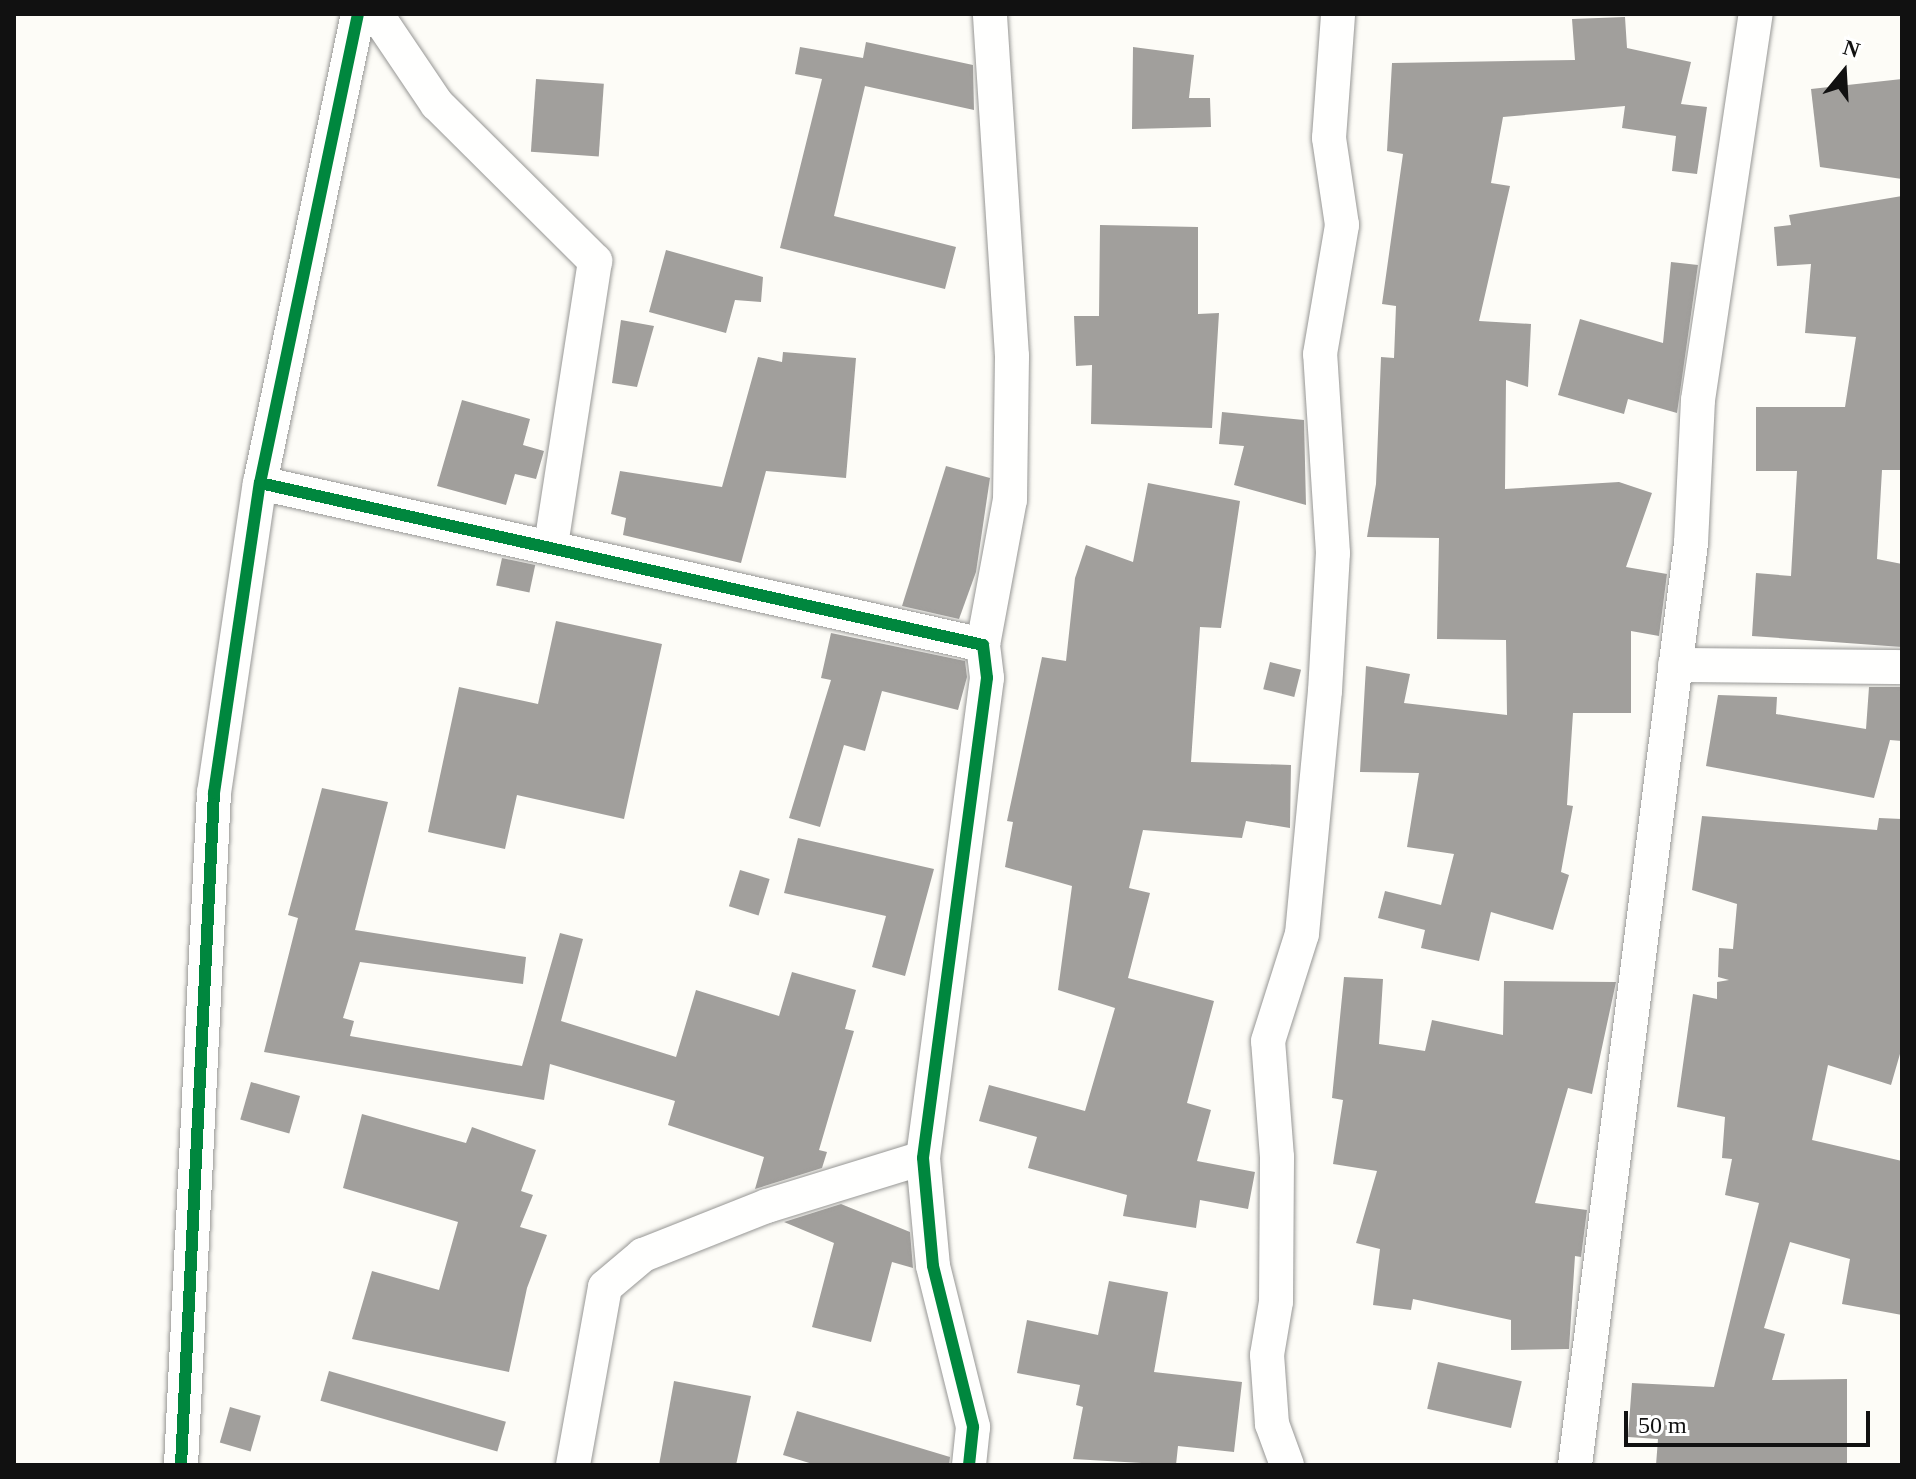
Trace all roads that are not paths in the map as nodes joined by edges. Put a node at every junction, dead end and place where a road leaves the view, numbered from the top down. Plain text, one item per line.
1 (358, 14) edge
2 (367, 14) edge
3 (990, 14) edge
4 (1338, 14) edge
5 (1756, 14) edge
6 (260, 483) junction
7 (551, 546) junction
8 (983, 645) junction
9 (1675, 665) junction
10 (1902, 667) edge
11 (923, 1158) junction
12 (181, 1465) edge
13 (573, 1465) edge
14 (969, 1465) edge
15 (1287, 1465) edge
16 (1575, 1465) edge

1 - 6 street
2 - 7 street
3 - 8 street
4 - 15 street
5 - 9 street
6 - 7 street
6 - 12 street
7 - 8 street
8 - 11 street
9 - 10 street
9 - 16 street
11 - 13 street
11 - 14 street

